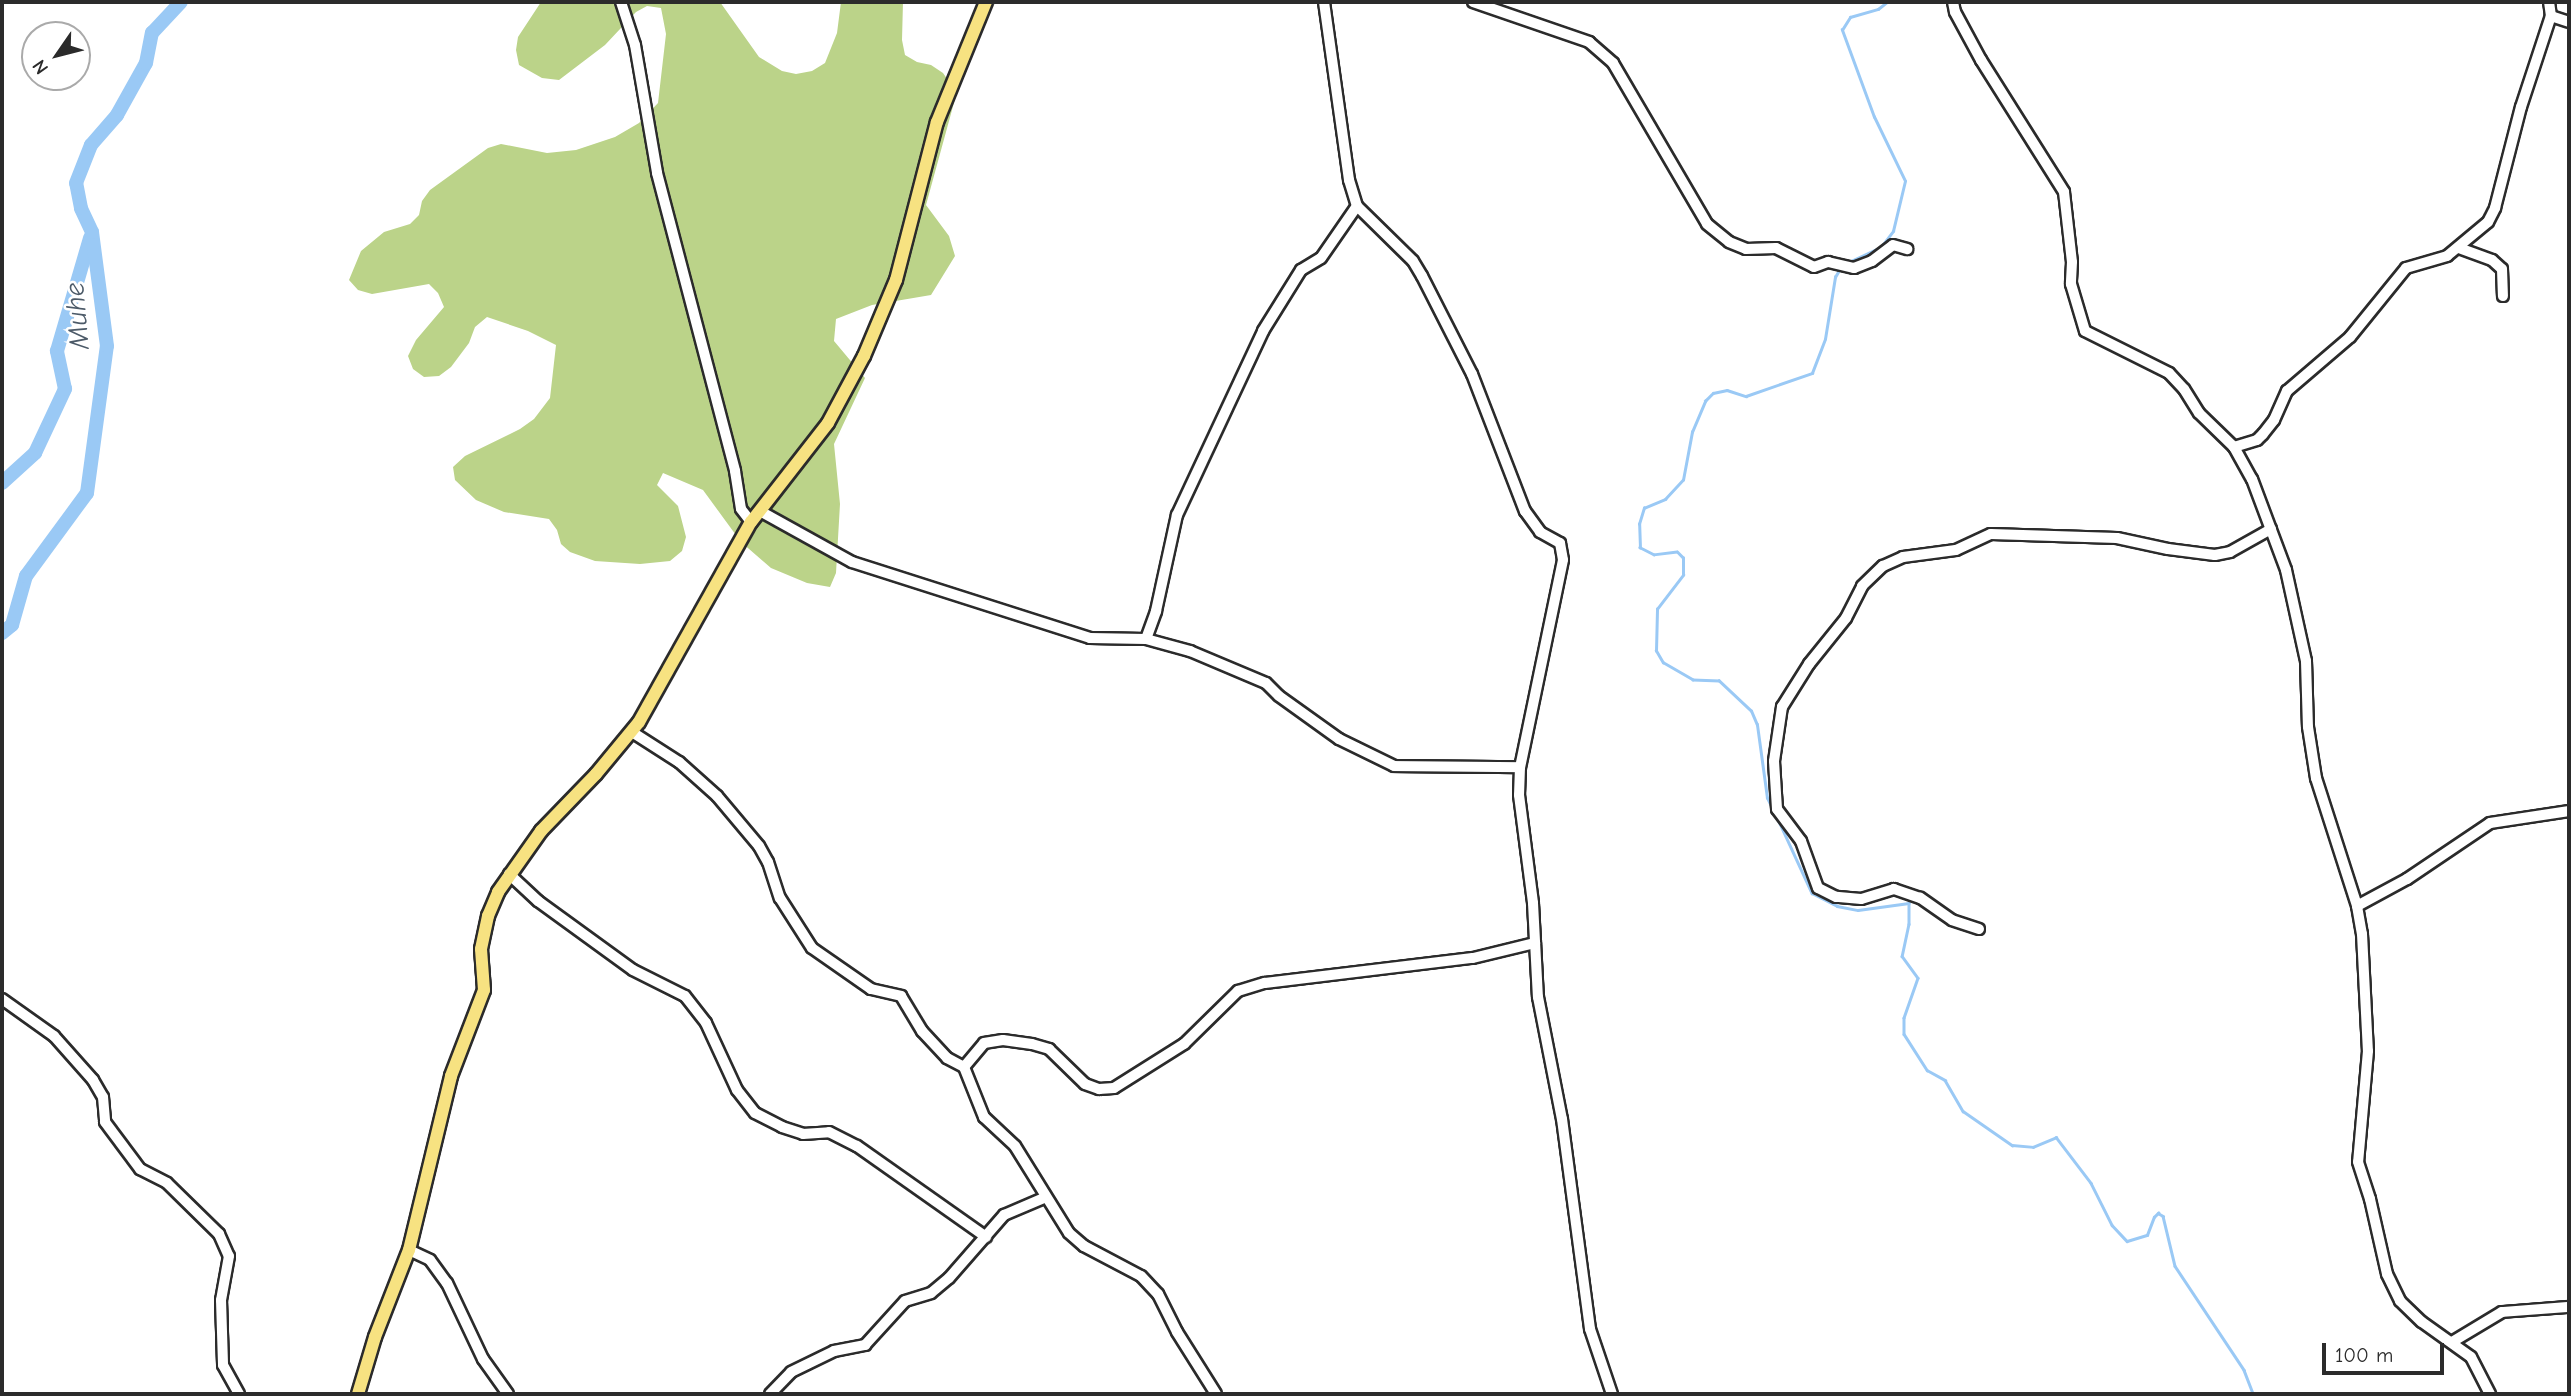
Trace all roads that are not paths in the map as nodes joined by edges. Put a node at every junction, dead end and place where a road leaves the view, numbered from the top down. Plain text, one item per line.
1 (621, 2) edge
2 (986, 2) edge
3 (1324, 2) edge
4 (1473, 2) edge
5 (1953, 2) edge
6 (2549, 2) edge
7 (2551, 16) junction
8 (2569, 22) edge
9 (1357, 206) junction
10 (2459, 248) junction
11 (1907, 249) dead end
12 (2503, 296) dead end
13 (2234, 447) junction
14 (760, 511) junction
15 (751, 522) junction
16 (2271, 528) junction
17 (1146, 639) junction
18 (632, 732) junction
19 (1520, 767) junction
20 (2569, 811) edge
21 (509, 874) junction
22 (2357, 906) junction
23 (1979, 929) dead end
24 (1535, 943) junction
25 (2, 999) edge
26 (964, 1067) junction
27 (1044, 1198) junction
28 (986, 1237) junction
29 (410, 1250) junction
30 (2569, 1307) edge
31 (2452, 1342) junction
32 (239, 1394) edge
33 (358, 1394) edge
34 (508, 1394) edge
35 (770, 1394) edge
36 (1216, 1394) edge
37 (1612, 1394) edge
38 (2490, 1394) edge

1 - 15 street
2 - 14 main road
3 - 9 street
4 - 11 street
5 - 13 street
6 - 7 street
7 - 8 street
7 - 10 street
9 - 17 street
9 - 19 street
10 - 12 street
10 - 13 street
13 - 16 street
14 - 15 main road
14 - 17 street
15 - 18 main road
16 - 22 street
16 - 23 street
17 - 19 street
18 - 21 main road
18 - 26 street
19 - 24 street
20 - 22 street
21 - 28 street
21 - 29 main road
22 - 31 street
24 - 26 street
24 - 37 street
25 - 32 street
26 - 27 street
27 - 28 street
27 - 36 street
28 - 35 street
29 - 33 main road
29 - 34 street
30 - 31 street
31 - 38 street

